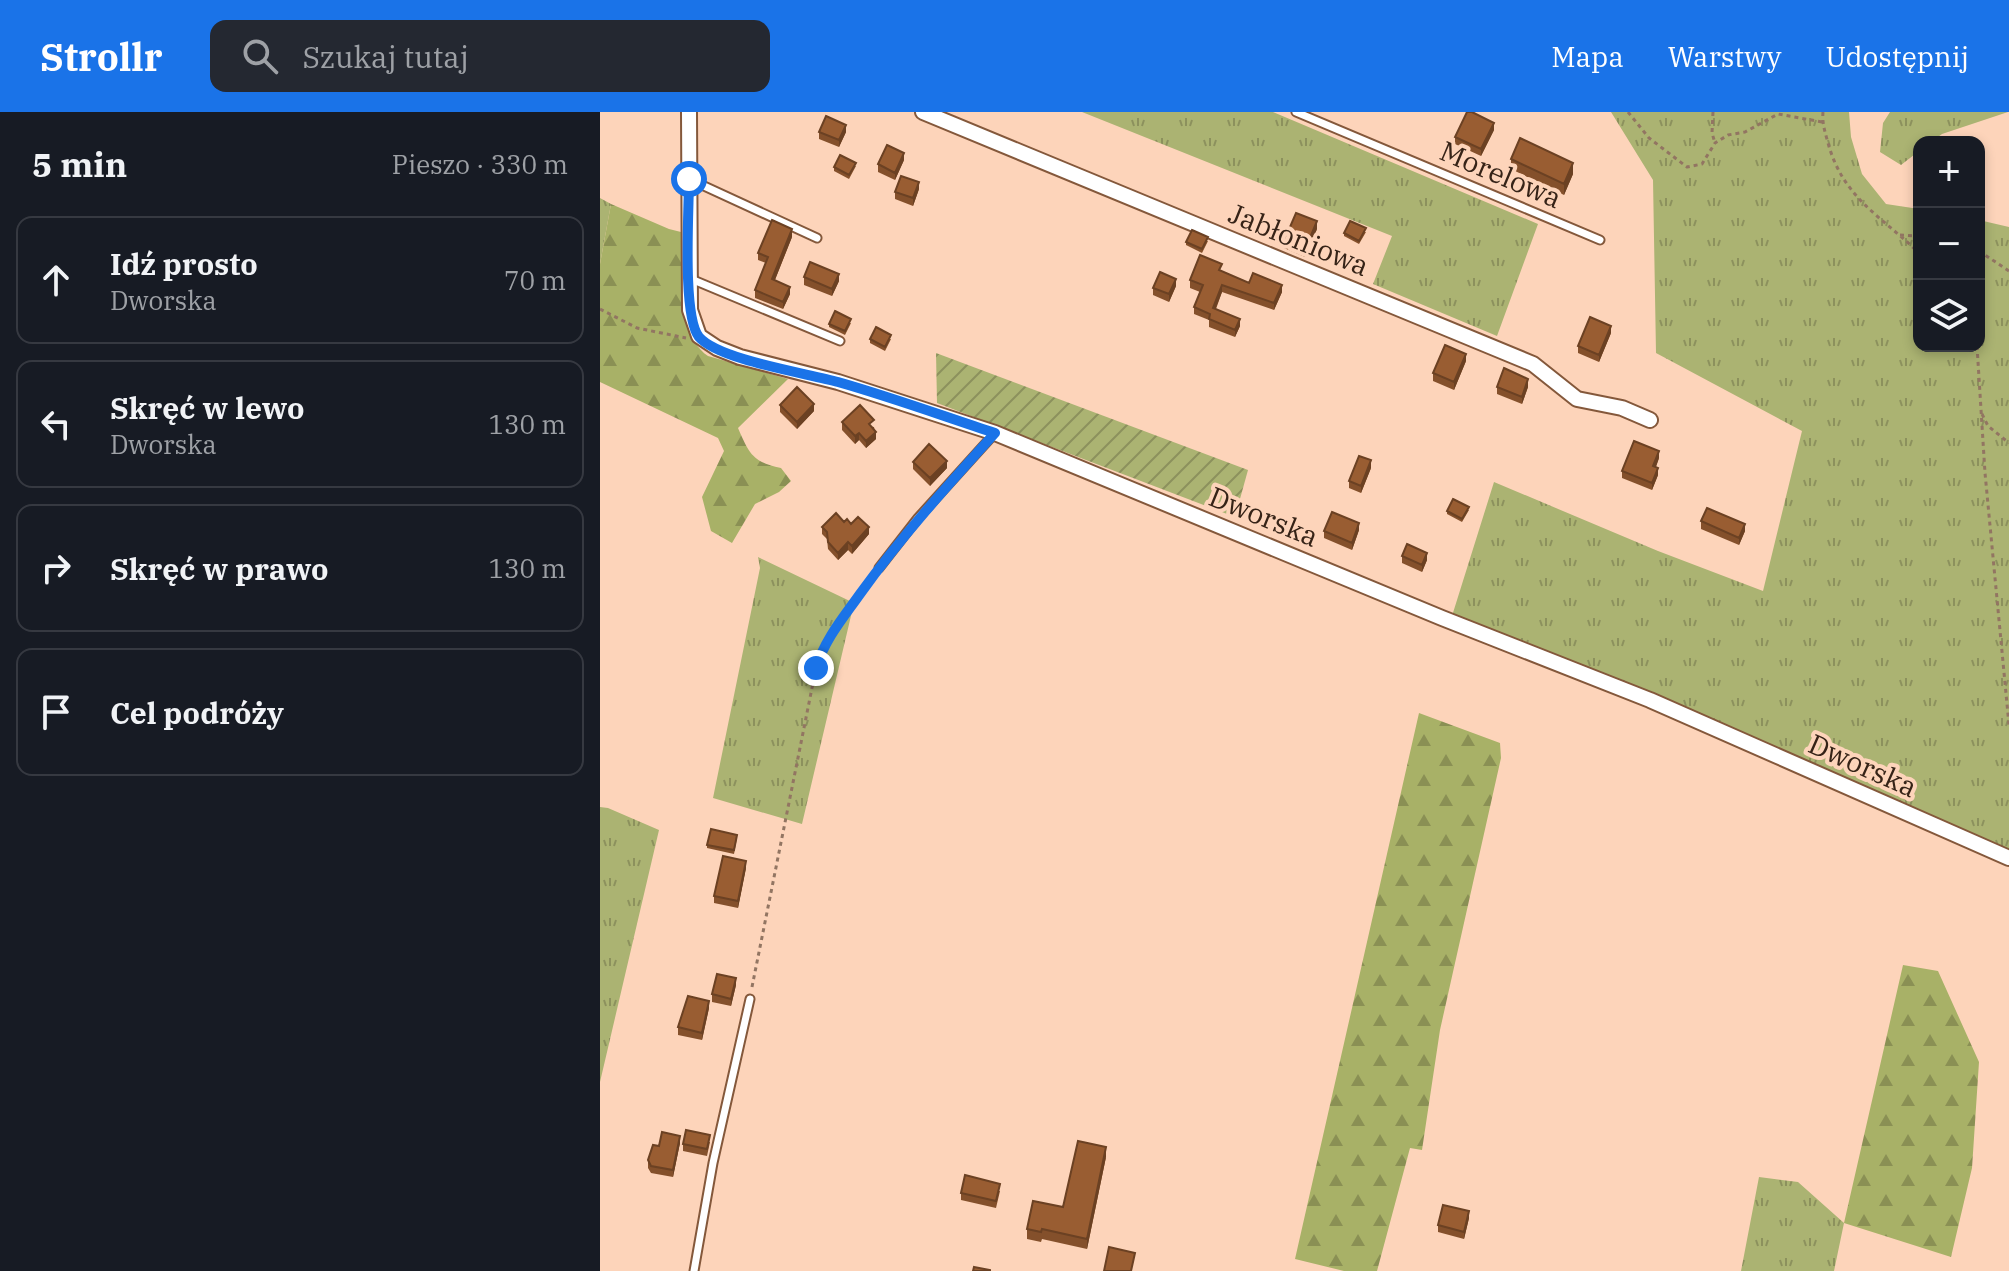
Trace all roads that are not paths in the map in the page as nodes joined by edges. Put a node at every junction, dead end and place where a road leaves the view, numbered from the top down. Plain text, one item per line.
1 (689, 112) edge
2 (923, 112) edge
3 (1296, 112) edge
4 (689, 179) junction
5 (817, 238) dead end
6 (1600, 240) dead end
7 (689, 278) junction
8 (840, 341) dead end
9 (1650, 420) dead end
10 (995, 433) junction
11 (879, 568) road end
12 (2009, 858) edge
13 (750, 999) road end
14 (694, 1271) edge

1 - 4 street
2 - 9 street, Jabłoniowa
3 - 6 lane, Morelowa
4 - 5 lane
4 - 7 street
7 - 8 lane
7 - 10 street, Dworska
10 - 11 lane
10 - 12 street, Dworska
13 - 14 lane

